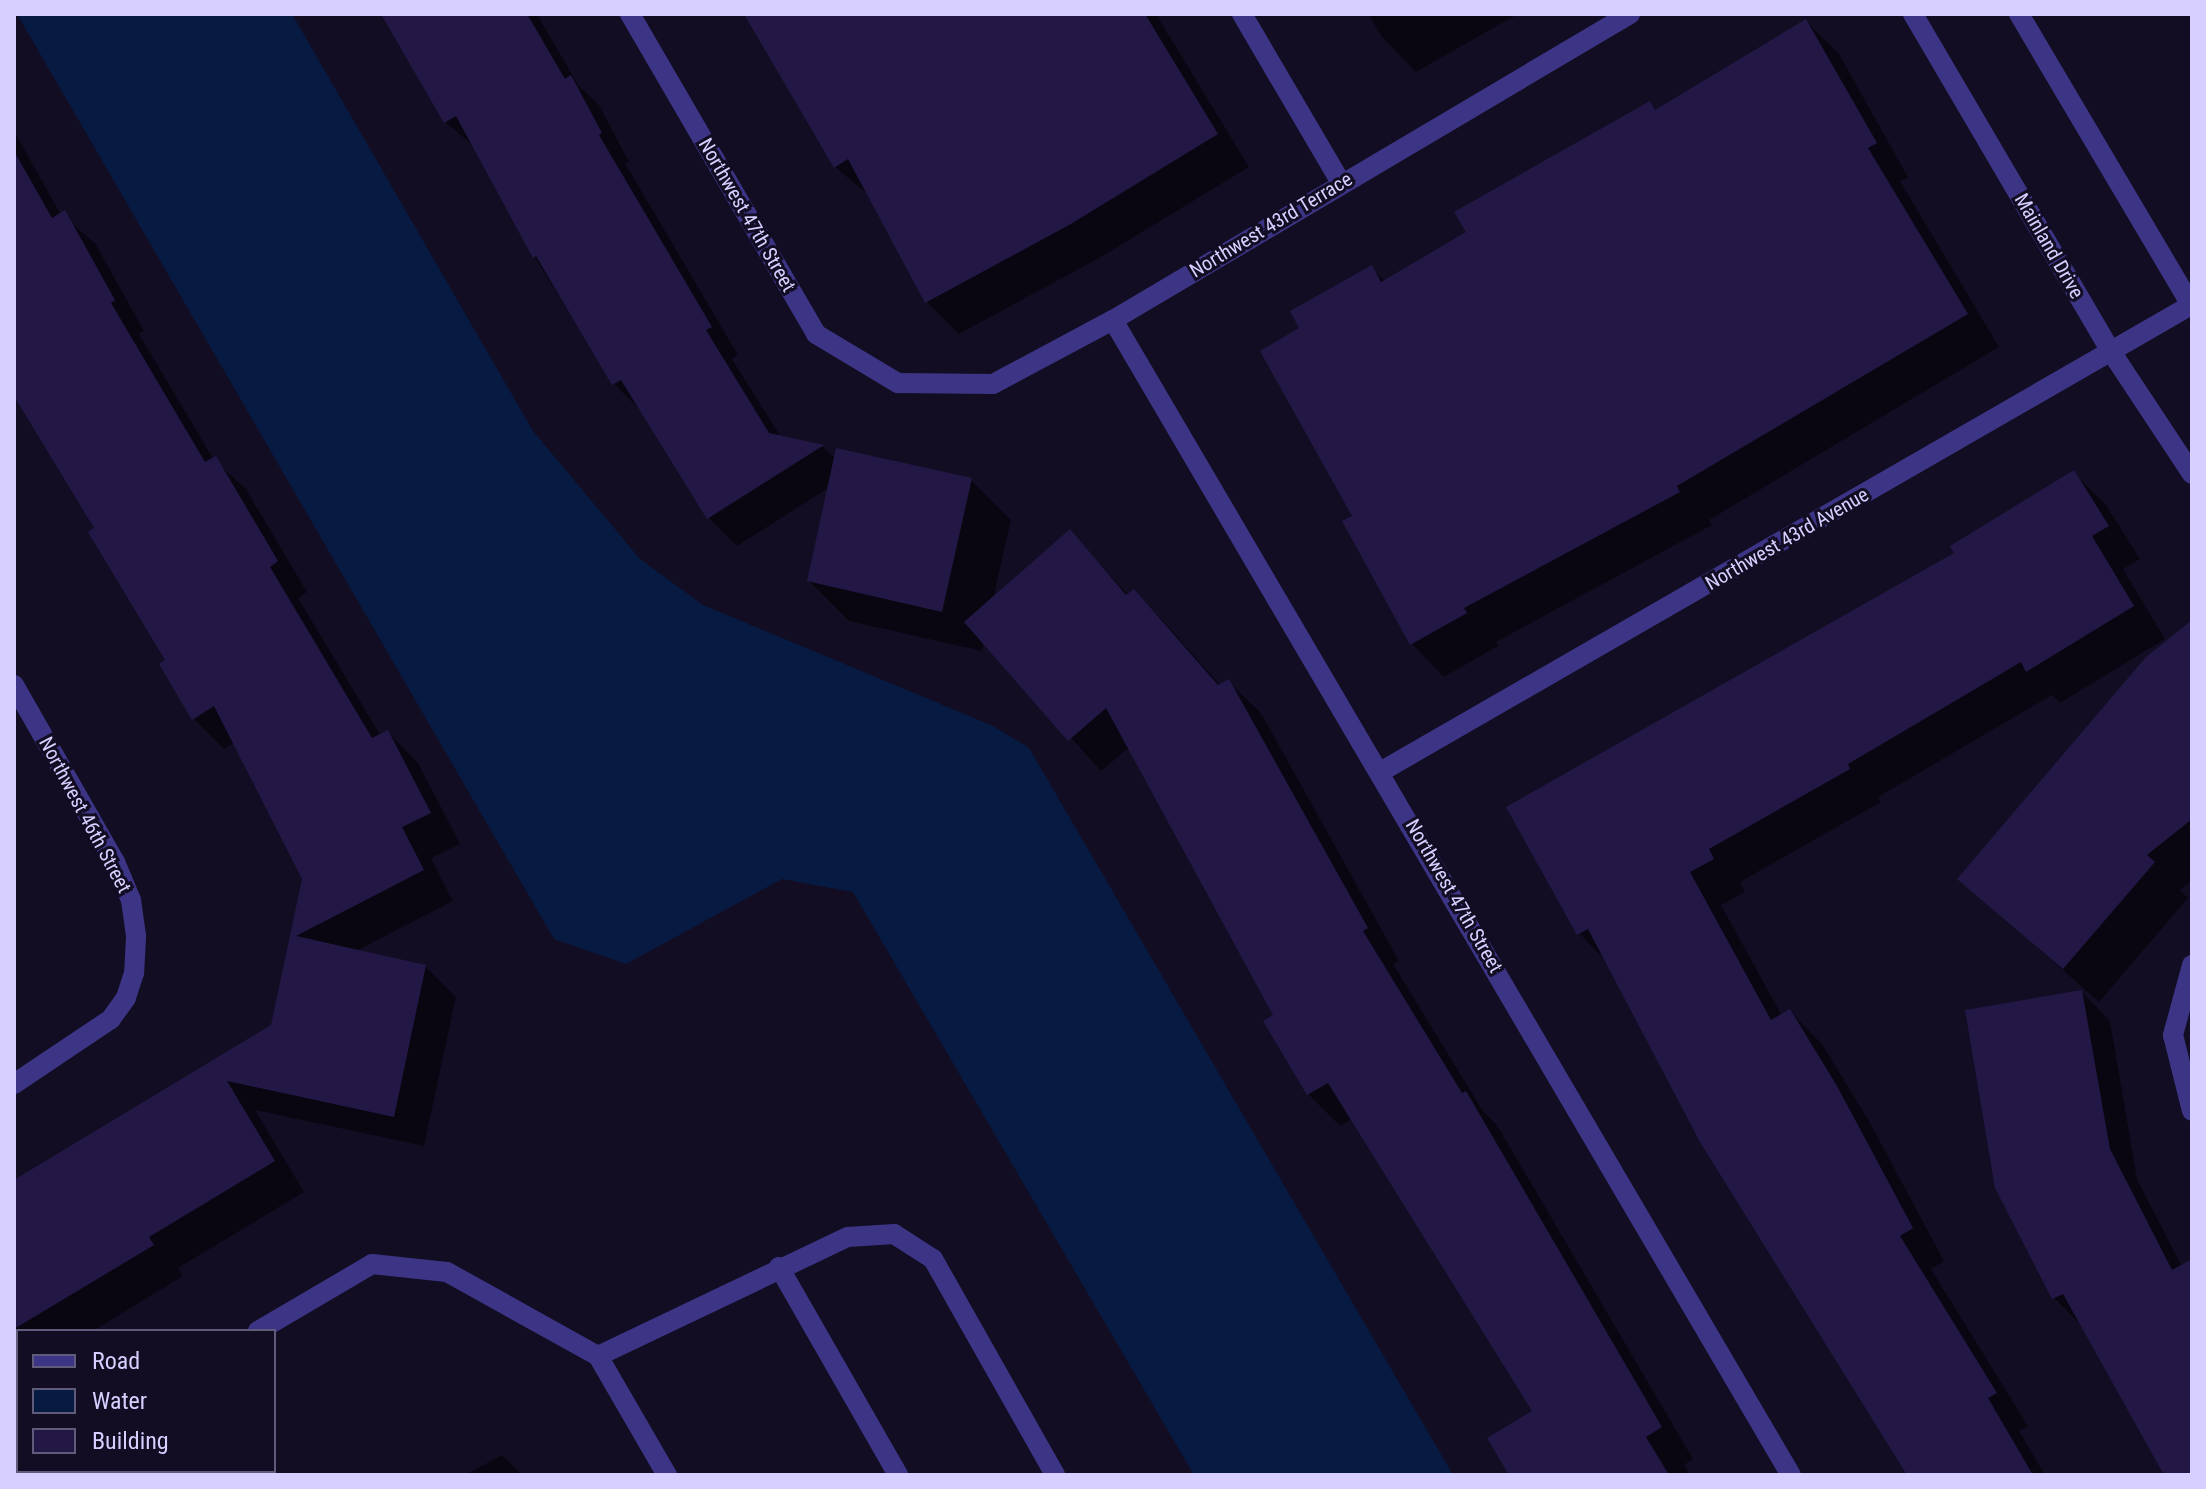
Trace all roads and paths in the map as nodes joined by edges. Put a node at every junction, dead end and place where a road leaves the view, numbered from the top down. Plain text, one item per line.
1 (630, 14) edge
2 (1242, 14) edge
3 (1630, 14) edge
4 (1913, 14) edge
5 (2019, 14) edge
6 (1341, 183) junction
7 (2191, 305) edge
8 (1113, 320) junction
9 (2112, 353) junction
10 (898, 383) joint
11 (2192, 474) edge
12 (14, 685) edge
13 (1382, 771) junction
14 (2192, 965) edge
15 (14, 1084) edge
16 (2192, 1111) edge
17 (779, 1267) junction
18 (261, 1329) edge
19 (598, 1356) junction
20 (667, 1475) edge
21 (898, 1475) edge
22 (1055, 1475) edge
23 (1791, 1475) edge

1 - 10 street, Northwest 47th Street
2 - 6 street
3 - 6 street, Northwest 43rd Terrace
4 - 9 street, Mainland Drive
5 - 7 street
6 - 8 street, Northwest 43rd Terrace
7 - 9 street, Northwest 43rd Avenue
8 - 10 street, Northwest 43rd Terrace
8 - 13 street, Northwest 47th Street
9 - 11 street, Mainland Drive
9 - 13 street, Northwest 43rd Avenue
12 - 15 street, Northwest 46th Street
13 - 23 street, Northwest 47th Street
14 - 16 street
17 - 19 street
17 - 21 street
17 - 22 street
18 - 19 street
19 - 20 street

